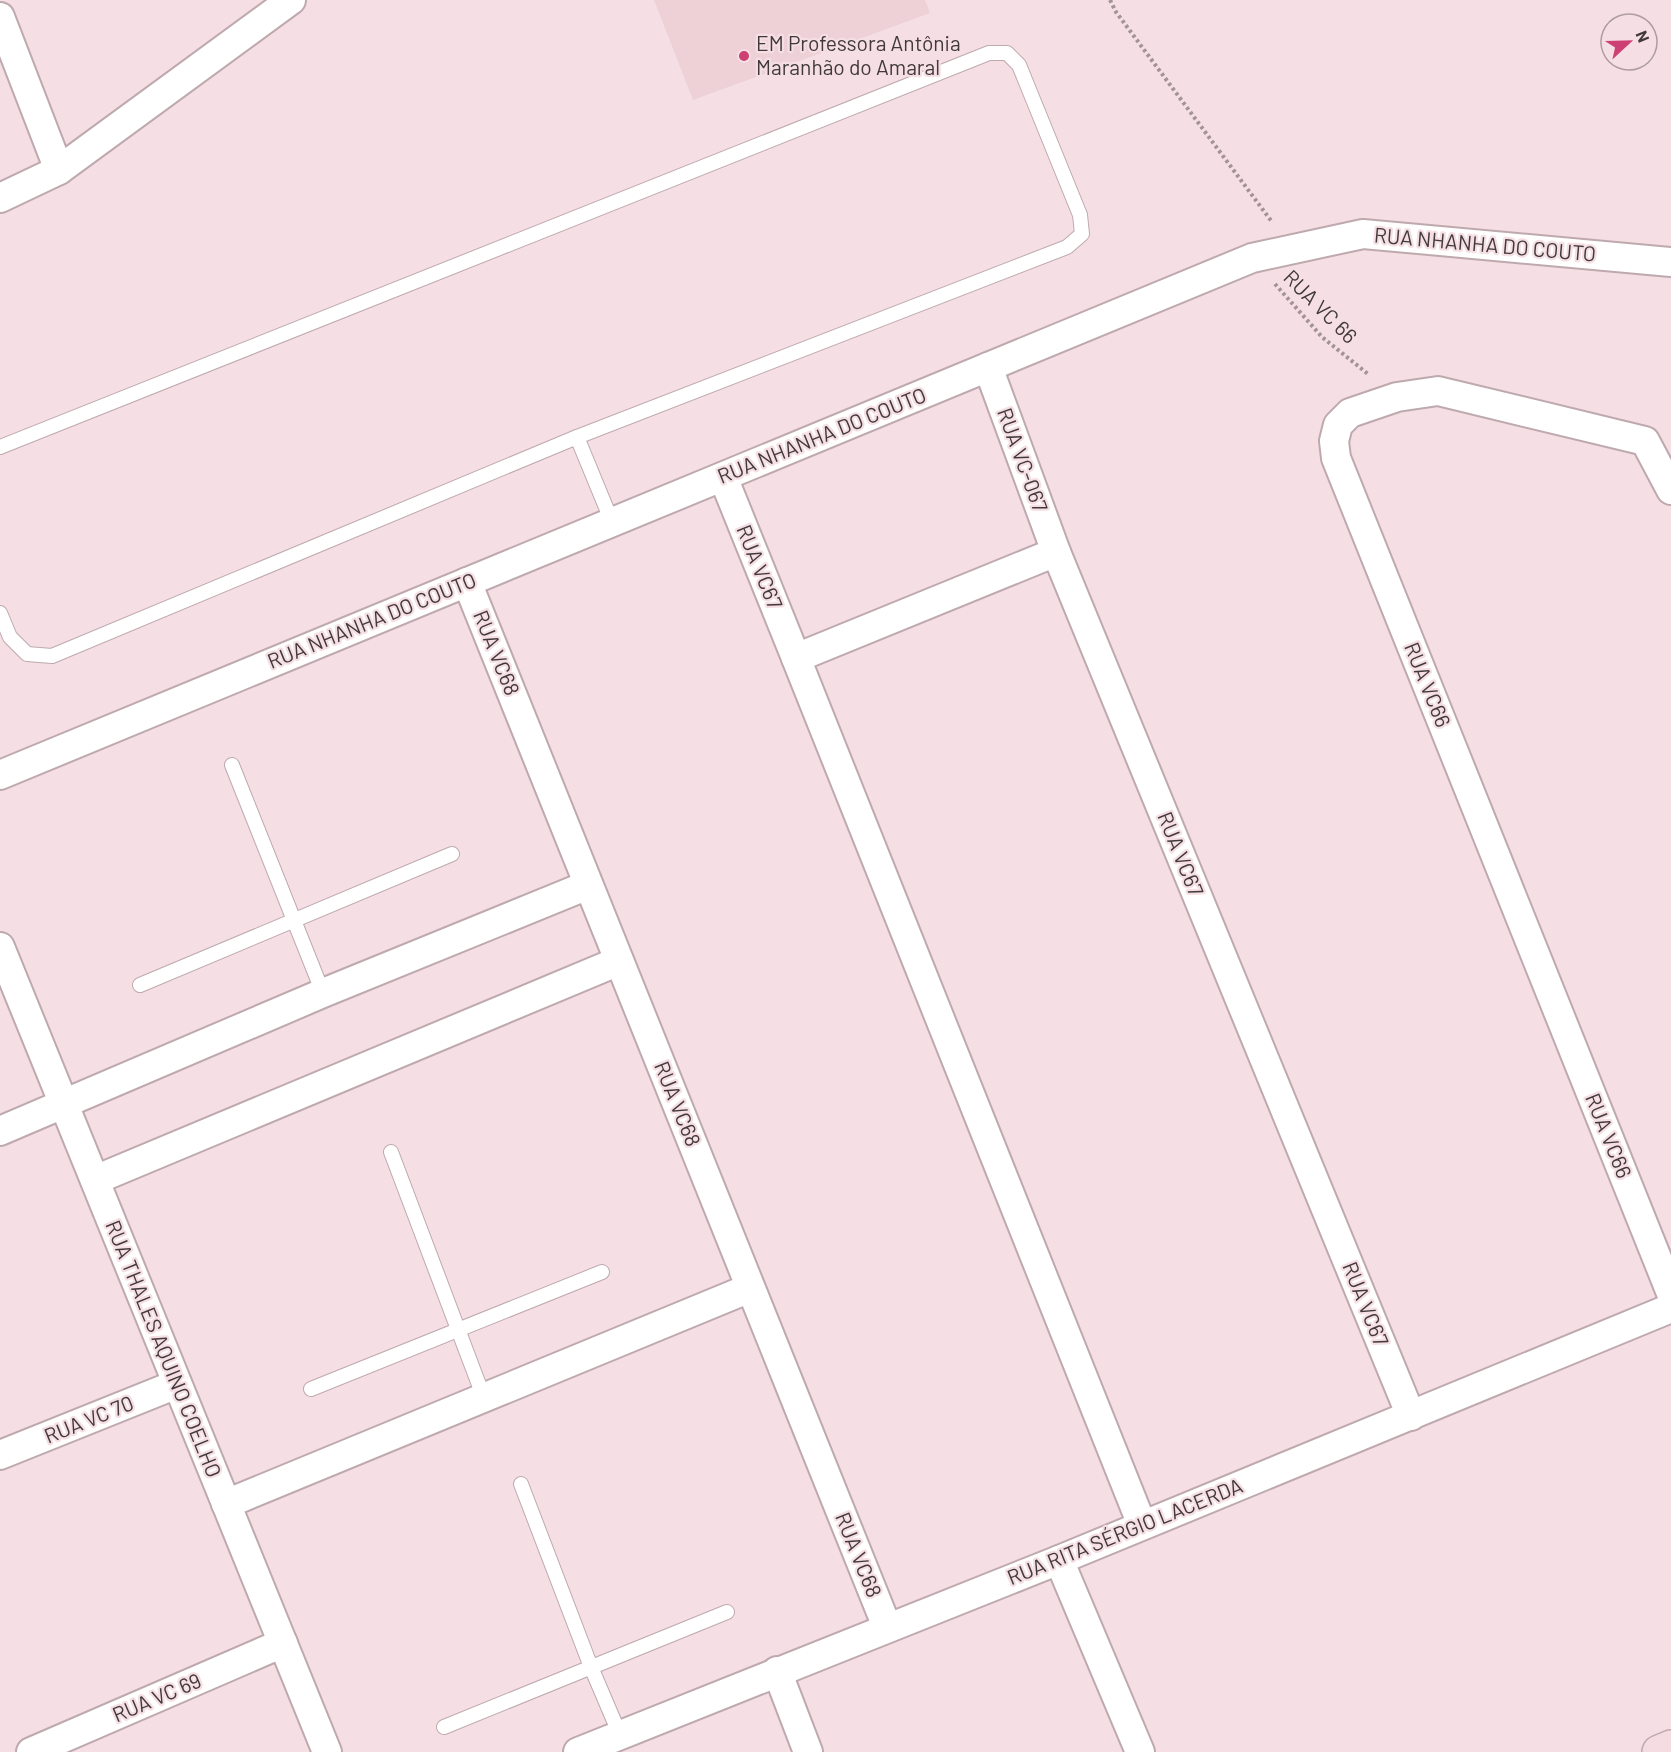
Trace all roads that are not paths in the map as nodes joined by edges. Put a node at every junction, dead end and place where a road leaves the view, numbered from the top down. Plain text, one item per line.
1 (291, 0) edge
2 (0, 17) edge
3 (59, 170) junction
4 (0, 198) edge
5 (1671, 262) edge
6 (988, 367) junction
7 (577, 437) junction
8 (0, 447) edge
9 (723, 477) junction
10 (1671, 490) edge
11 (612, 522) junction
12 (1056, 552) junction
13 (467, 582) junction
14 (0, 613) edge
15 (796, 658) junction
16 (232, 765) dead end
17 (0, 774) edge
18 (452, 854) dead end
19 (588, 885) junction
20 (293, 921) junction
21 (0, 947) edge
22 (619, 961) junction
23 (140, 985) dead end
24 (323, 993) junction
25 (64, 1103) junction
26 (0, 1131) edge
27 (391, 1152) dead end
28 (94, 1180) junction
29 (602, 1272) dead end
30 (750, 1288) junction
31 (1671, 1293) edge
32 (1671, 1308) edge
33 (459, 1329) junction
34 (177, 1384) junction
35 (312, 1389) dead end
36 (484, 1398) junction
37 (1411, 1416) junction
38 (0, 1455) edge
39 (521, 1484) dead end
40 (226, 1504) junction
41 (1142, 1525) junction
42 (1059, 1560) junction
43 (727, 1612) dead end
44 (887, 1627) junction
45 (283, 1643) junction
46 (591, 1667) junction
47 (777, 1671) junction
48 (444, 1727) dead end
49 (620, 1735) junction
50 (1671, 1747) edge
51 (31, 1752) edge
52 (327, 1752) edge
53 (578, 1752) edge
54 (808, 1752) edge
55 (1140, 1752) edge
56 (1659, 1752) edge

1 - 3 street
2 - 3 street
3 - 4 street
5 - 6 street, RUA NHANHA DO COUTO
6 - 9 street, RUA NHANHA DO COUTO
6 - 12 street, RUA VC-067
7 - 8 lane
7 - 11 lane
7 - 14 lane
9 - 11 street, RUA NHANHA DO COUTO
9 - 15 street, RUA VC67
10 - 31 street, RUA VC66
11 - 13 street, RUA NHANHA DO COUTO
12 - 15 street
12 - 37 street, RUA VC67
13 - 17 street, RUA NHANHA DO COUTO
13 - 19 street, RUA VC68
15 - 41 street, RUA VC67
16 - 20 lane
18 - 20 lane
19 - 22 street, RUA VC68
19 - 24 street
20 - 23 lane
20 - 24 lane
21 - 25 street, RUA THALES AQUINO COELHO
22 - 28 street
22 - 30 street, RUA VC68
24 - 25 street
25 - 26 street
25 - 28 street, RUA THALES AQUINO COELHO
27 - 33 lane
28 - 34 street, RUA THALES AQUINO COELHO
29 - 33 lane
30 - 36 street
30 - 44 street, RUA VC68
32 - 37 street, RUA RITA SÉRGIO LACERDA
33 - 35 lane
33 - 36 lane
34 - 38 street, RUA VC 70
34 - 40 street, RUA THALES AQUINO COELHO
36 - 40 street
37 - 41 street, RUA RITA SÉRGIO LACERDA
39 - 46 lane
40 - 45 street, RUA THALES AQUINO COELHO
41 - 42 street, RUA RITA SÉRGIO LACERDA
42 - 44 street, RUA RITA SÉRGIO LACERDA
42 - 55 street
43 - 46 lane
44 - 47 street, RUA RITA SÉRGIO LACERDA
45 - 51 street, RUA VC 69
45 - 52 street, RUA THALES AQUINO COELHO
46 - 48 lane
46 - 49 lane
47 - 49 street, RUA RITA SÉRGIO LACERDA
47 - 54 street
49 - 53 street, RUA RITA SÉRGIO LACERDA
50 - 56 main road

